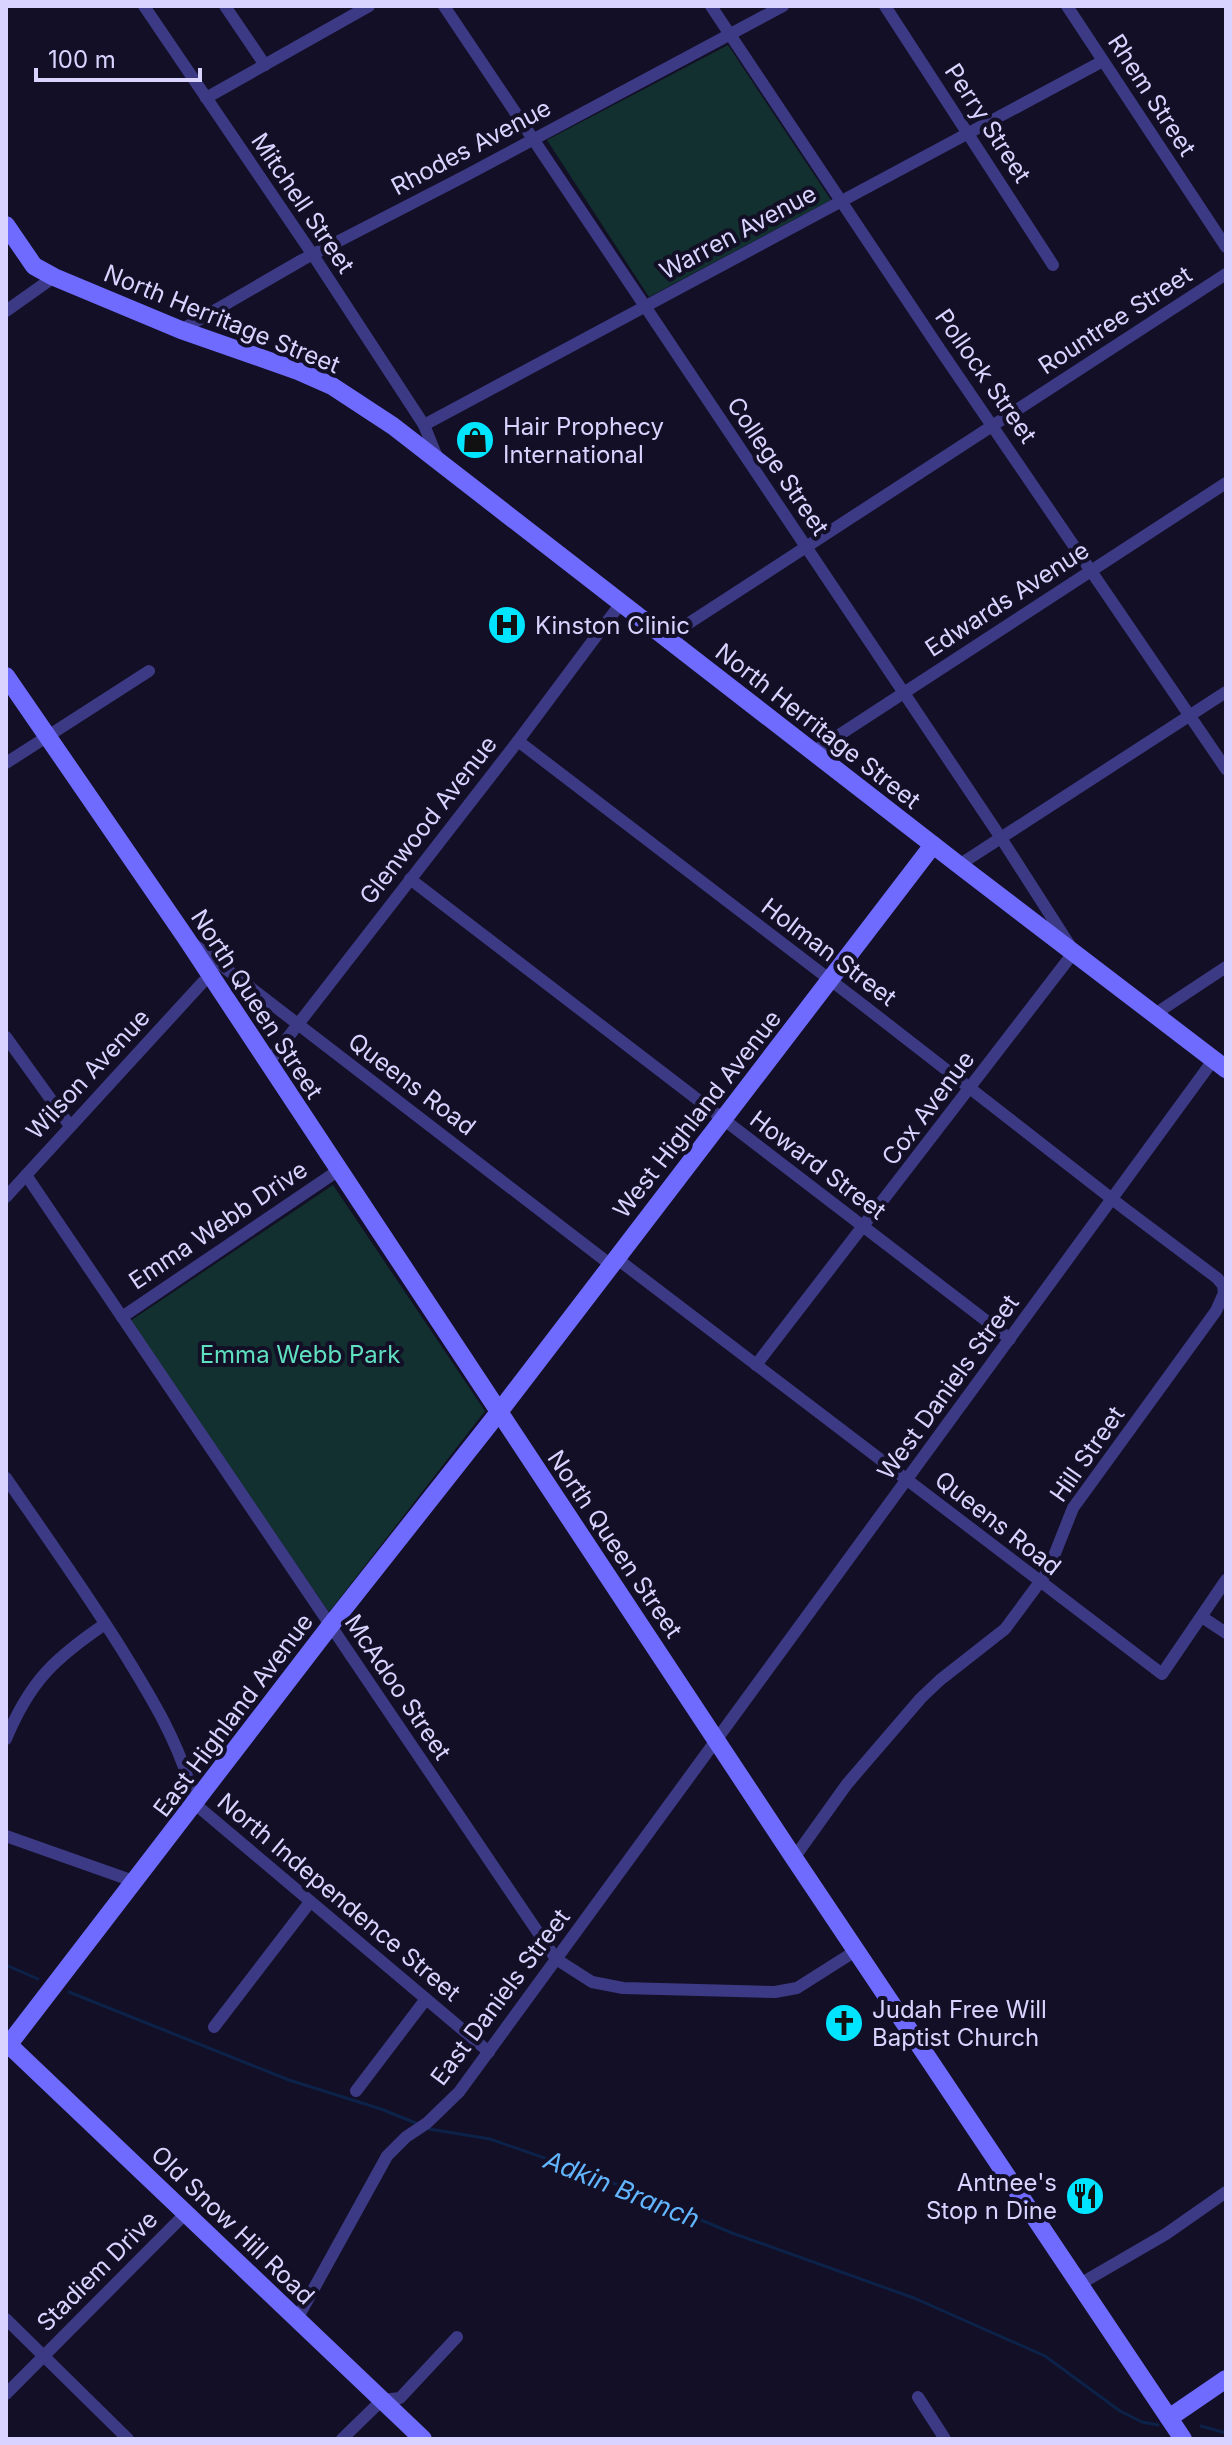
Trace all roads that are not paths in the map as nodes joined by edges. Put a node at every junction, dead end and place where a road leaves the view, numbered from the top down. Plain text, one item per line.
1 (144, 6) edge
2 (225, 6) edge
3 (369, 6) edge
4 (444, 6) edge
5 (711, 6) edge
6 (783, 6) edge
7 (885, 6) edge
8 (1067, 6) edge
9 (730, 34) junction
10 (1103, 61) junction
11 (265, 65) junction
12 (206, 98) junction
13 (969, 134) junction
14 (533, 139) junction
15 (841, 202) junction
16 (6, 225) edge
17 (1226, 247) edge
18 (313, 255) junction
19 (1053, 265) dead end
20 (1226, 274) edge
21 (54, 277) junction
22 (644, 307) junction
23 (6, 311) edge
24 (181, 330) junction
25 (424, 425) junction
26 (994, 426) junction
27 (437, 457) junction
28 (1226, 483) edge
29 (805, 547) junction
30 (1091, 570) junction
31 (621, 603) junction
32 (666, 638) junction
33 (149, 671) dead end
34 (6, 676) edge
35 (1226, 692) edge
36 (904, 693) junction
37 (1189, 715) junction
38 (47, 737) junction
39 (518, 741) junction
40 (813, 752) junction
41 (6, 763) edge
42 (1226, 769) edge
43 (1001, 838) junction
44 (933, 845) junction
45 (959, 865) junction
46 (410, 879) junction
47 (186, 938) junction
48 (1074, 952) junction
49 (1226, 967) edge
50 (831, 980) junction
51 (203, 982) dead end
52 (1155, 1014) junction
53 (298, 1025) junction
54 (6, 1037) edge
55 (268, 1063) junction
56 (1220, 1064) edge
57 (969, 1089) junction
58 (723, 1119) junction
59 (70, 1126) junction
60 (339, 1170) junction
61 (26, 1175) junction
62 (6, 1197) edge
63 (1111, 1199) junction
64 (864, 1228) junction
65 (613, 1261) junction
66 (122, 1317) junction
67 (1010, 1339) junction
68 (756, 1365) junction
69 (499, 1412) junction
70 (908, 1481) junction
71 (7, 1482) edge
72 (1226, 1580) edge
73 (1039, 1583) junction
74 (1202, 1617) junction
75 (105, 1624) junction
76 (330, 1626) junction
77 (1226, 1633) edge
78 (6, 1739) edge
79 (717, 1741) junction
80 (195, 1804) junction
81 (6, 1836) edge
82 (794, 1858) junction
83 (136, 1882) junction
84 (310, 1902) junction
85 (857, 1950) junction
86 (556, 1959) junction
87 (426, 1999) junction
88 (214, 2027) dead end
89 (7, 2047) edge
90 (489, 2052) junction
91 (356, 2091) dead end
92 (1226, 2192) edge
93 (186, 2213) junction
94 (1080, 2284) junction
95 (6, 2319) edge
96 (297, 2319) junction
97 (457, 2337) dead end
98 (44, 2356) junction
99 (1226, 2379) edge
100 (6, 2394) edge
101 (918, 2397) dead end
102 (382, 2400) junction
103 (1169, 2418) junction
104 (128, 2439) edge
105 (342, 2439) edge
106 (423, 2439) edge
107 (945, 2439) edge
108 (1183, 2439) edge

1 - 12 street, Mitchell Street
2 - 11 street
3 - 11 street
4 - 14 street, College Street
5 - 9 street, Pollock Street
6 - 9 street, Rhodes Avenue
7 - 13 street, Perry Street
8 - 10 street, Rhem Street
9 - 14 street, Rhodes Avenue
9 - 15 street, Pollock Street
10 - 13 street, Warren Avenue
10 - 17 street, Rhem Street
11 - 12 street
12 - 18 street, Mitchell Street
13 - 15 street, Warren Avenue
13 - 19 street, Perry Street
14 - 18 street, Rhodes Avenue
14 - 22 street, College Street
15 - 22 street, Warren Avenue
15 - 26 street, Pollock Street
16 - 21 street, North Herritage Street
18 - 24 street, Rhodes Avenue
18 - 25 street, Mitchell Street
20 - 26 street, Rountree Street
21 - 23 street
21 - 24 street, North Herritage Street
22 - 25 street, Warren Avenue
22 - 29 street, College Street
24 - 27 street, North Herritage Street
25 - 27 street
26 - 29 street, Rountree Street
26 - 30 street, Pollock Street
27 - 31 street, North Herritage Street
28 - 30 street, Edwards Avenue
29 - 32 street, Rountree Street
29 - 36 street, College Street
30 - 36 street, Edwards Avenue
30 - 37 street, Pollock Street
31 - 32 street, North Herritage Street
31 - 39 street, Glenwood Avenue
32 - 40 street, North Herritage Street
33 - 38 street
34 - 38 street, North Queen Street
35 - 37 street
36 - 40 street, Edwards Avenue
36 - 43 street, College Street
37 - 42 street, Pollock Street
37 - 43 street
38 - 41 street
38 - 47 street, North Queen Street
39 - 46 street, Glenwood Avenue
39 - 50 street, Holman Street
40 - 44 street, North Herritage Street
43 - 45 street
43 - 48 street, College Street
44 - 45 street, North Herritage Street
44 - 50 street, West Highland Avenue
45 - 48 street, North Herritage Street
46 - 53 street, Glenwood Avenue
46 - 58 street, Howard Street
47 - 53 street, Queens Road
47 - 55 street, North Queen Street
48 - 52 street, North Herritage Street
48 - 57 street, Cox Avenue
49 - 52 street
50 - 57 street, Holman Street
50 - 58 street, West Highland Avenue
51 - 59 street, Wilson Avenue
52 - 56 street, North Herritage Street
53 - 55 street, Glenwood Avenue
53 - 65 street, Queens Road
54 - 59 street
55 - 60 street, North Queen Street
56 - 63 street, West Daniels Street
57 - 63 street, Holman Street
57 - 64 street, Cox Avenue
58 - 64 street, Howard Street
58 - 65 street, West Highland Avenue
59 - 61 street, Wilson Avenue
60 - 66 street, Emma Webb Drive
60 - 69 street, North Queen Street
61 - 62 street, Wilson Avenue
61 - 66 street, McAdoo Street
63 - 67 street, West Daniels Street
63 - 73 street, Hill Street
64 - 67 street, Howard Street
64 - 68 street, Cox Avenue
65 - 68 street, Queens Road
65 - 69 street, West Highland Avenue
66 - 76 street, McAdoo Street
67 - 70 street, West Daniels Street
68 - 70 street, Queens Road
69 - 76 street, East Highland Avenue
69 - 79 street, North Queen Street
70 - 73 street, Queens Road
70 - 79 street, West Daniels Street
71 - 75 street, North Independence Street
72 - 74 street
73 - 74 street, Queens Road
73 - 82 street, Hill Street
74 - 77 street
75 - 78 street
75 - 80 street, North Independence Street
76 - 80 street, East Highland Avenue
76 - 86 street, McAdoo Street
79 - 82 street, North Queen Street
79 - 86 street, East Daniels Street
80 - 83 street, East Highland Avenue
80 - 84 street, North Independence Street
81 - 83 street
82 - 85 street, North Queen Street
83 - 89 street, East Highland Avenue
84 - 87 street, North Independence Street
84 - 88 street
85 - 86 street, McAdoo Street
85 - 94 street, North Queen Street
86 - 90 street, East Daniels Street
87 - 90 street, North Independence Street
87 - 91 street
89 - 93 street, Old Snow Hill Road
90 - 96 street, East Daniels Street
92 - 94 street
93 - 96 street, Old Snow Hill Road
93 - 98 street, Stadiem Drive
94 - 103 street, North Queen Street
95 - 98 street
96 - 102 street, Old Snow Hill Road
97 - 102 street
98 - 100 street, Stadiem Drive
98 - 104 street
99 - 103 street
101 - 107 street
102 - 105 street
102 - 106 street, Old Snow Hill Road
103 - 108 street, North Queen Street

